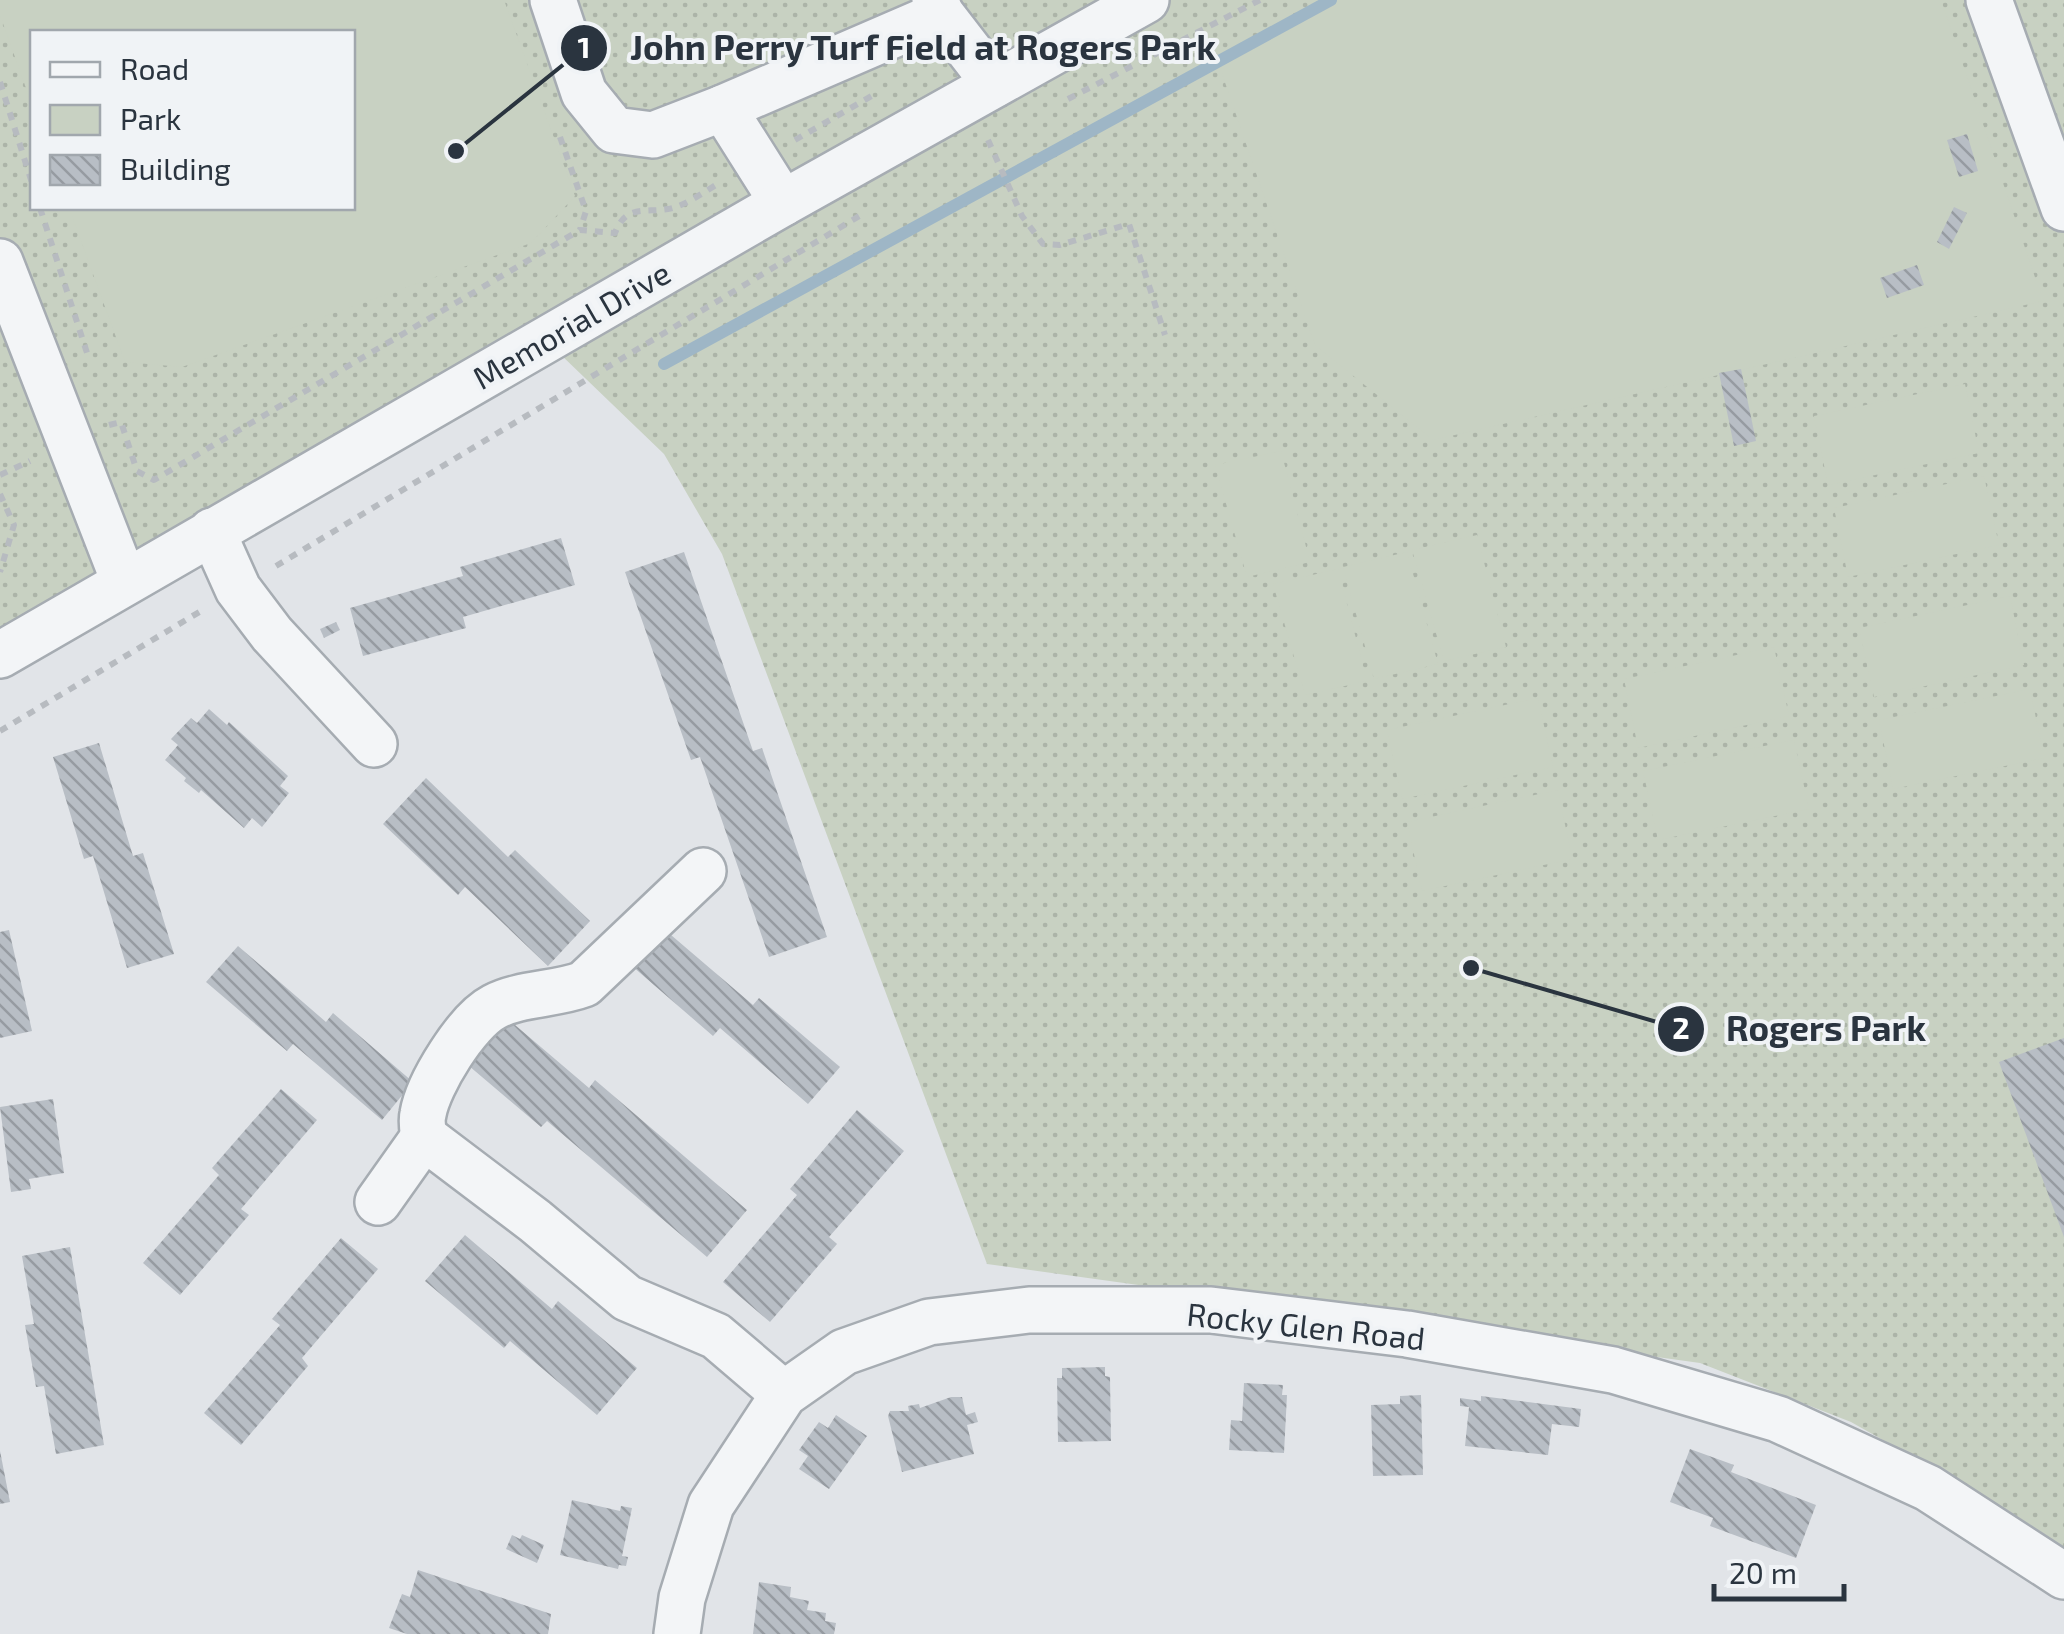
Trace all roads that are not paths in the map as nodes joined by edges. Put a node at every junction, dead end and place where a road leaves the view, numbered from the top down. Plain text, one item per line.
1 (553, 0) edge
2 (1146, 0) edge
3 (1990, 0) edge
4 (938, 7) edge
5 (995, 84) junction
6 (723, 108) junction
7 (782, 202) junction
8 (2064, 208) edge
9 (0, 262) edge
10 (212, 530) junction
11 (124, 581) junction
12 (0, 656) edge
13 (374, 744) dead end
14 (704, 871) dead end
15 (424, 1137) junction
16 (378, 1202) dead end
17 (784, 1394) junction
18 (2064, 1576) edge
19 (677, 1634) edge

1 - 6 street
2 - 5 street, Memorial Drive
3 - 8 street
4 - 5 street
4 - 6 street
5 - 7 street, Memorial Drive
6 - 7 street
7 - 10 street, Memorial Drive
9 - 11 street
10 - 11 street, Memorial Drive
10 - 13 street
11 - 12 street, Memorial Drive
14 - 15 street
15 - 16 street
15 - 17 street
17 - 18 street, Rocky Glen Road
17 - 19 street, Rocky Glen Road

